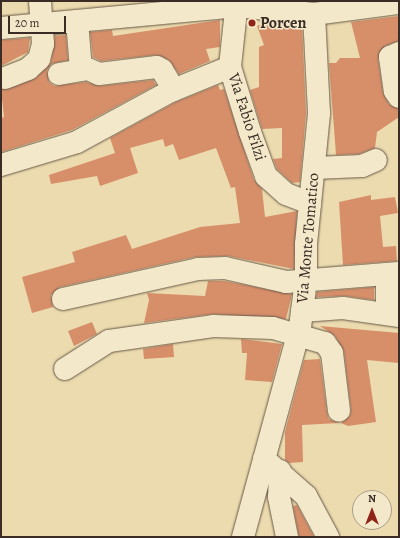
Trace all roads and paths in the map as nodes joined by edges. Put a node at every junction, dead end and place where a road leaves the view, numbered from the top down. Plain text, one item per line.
1 (40, 1) edge
2 (238, 2) edge
3 (399, 2) edge
4 (356, 5) edge
5 (146, 8) edge
6 (314, 14) junction
7 (77, 21) junction
8 (42, 24) junction
9 (1, 28) edge
10 (399, 53) edge
11 (230, 67) junction
12 (81, 70) junction
13 (59, 74) dead end
14 (5, 78) dead end
15 (174, 90) junction
16 (399, 97) edge
17 (376, 160) dead end
18 (1, 165) edge
19 (314, 168) junction
20 (310, 202) junction
21 (393, 274) edge
22 (306, 280) junction
23 (63, 299) dead end
24 (302, 311) junction
25 (393, 314) edge
26 (298, 333) junction
27 (65, 368) dead end
28 (339, 412) dead end
29 (272, 465) junction
30 (243, 537) edge
31 (287, 537) edge
32 (328, 537) edge

1 - 8 street
2 - 5 street
2 - 6 street
2 - 11 street, Via Fabio Filzi
3 - 4 street
4 - 6 street
5 - 7 street
6 - 19 street, Via Monte Tomatico
7 - 8 street
7 - 12 street
8 - 9 street
8 - 14 street
10 - 16 street
11 - 15 street
11 - 20 street, Via Fabio Filzi
12 - 13 street
12 - 15 street
15 - 18 street
17 - 19 street
19 - 20 street, Via Monte Tomatico
20 - 22 street, Via Monte Tomatico
21 - 22 street
21 - 25 street
22 - 23 street
22 - 24 street, Via Monte Tomatico
24 - 25 street
24 - 26 street, Via Monte Tomatico
26 - 27 street
26 - 28 street
26 - 29 street, Via Monte Tomatico
29 - 30 street
29 - 31 street
29 - 32 street

